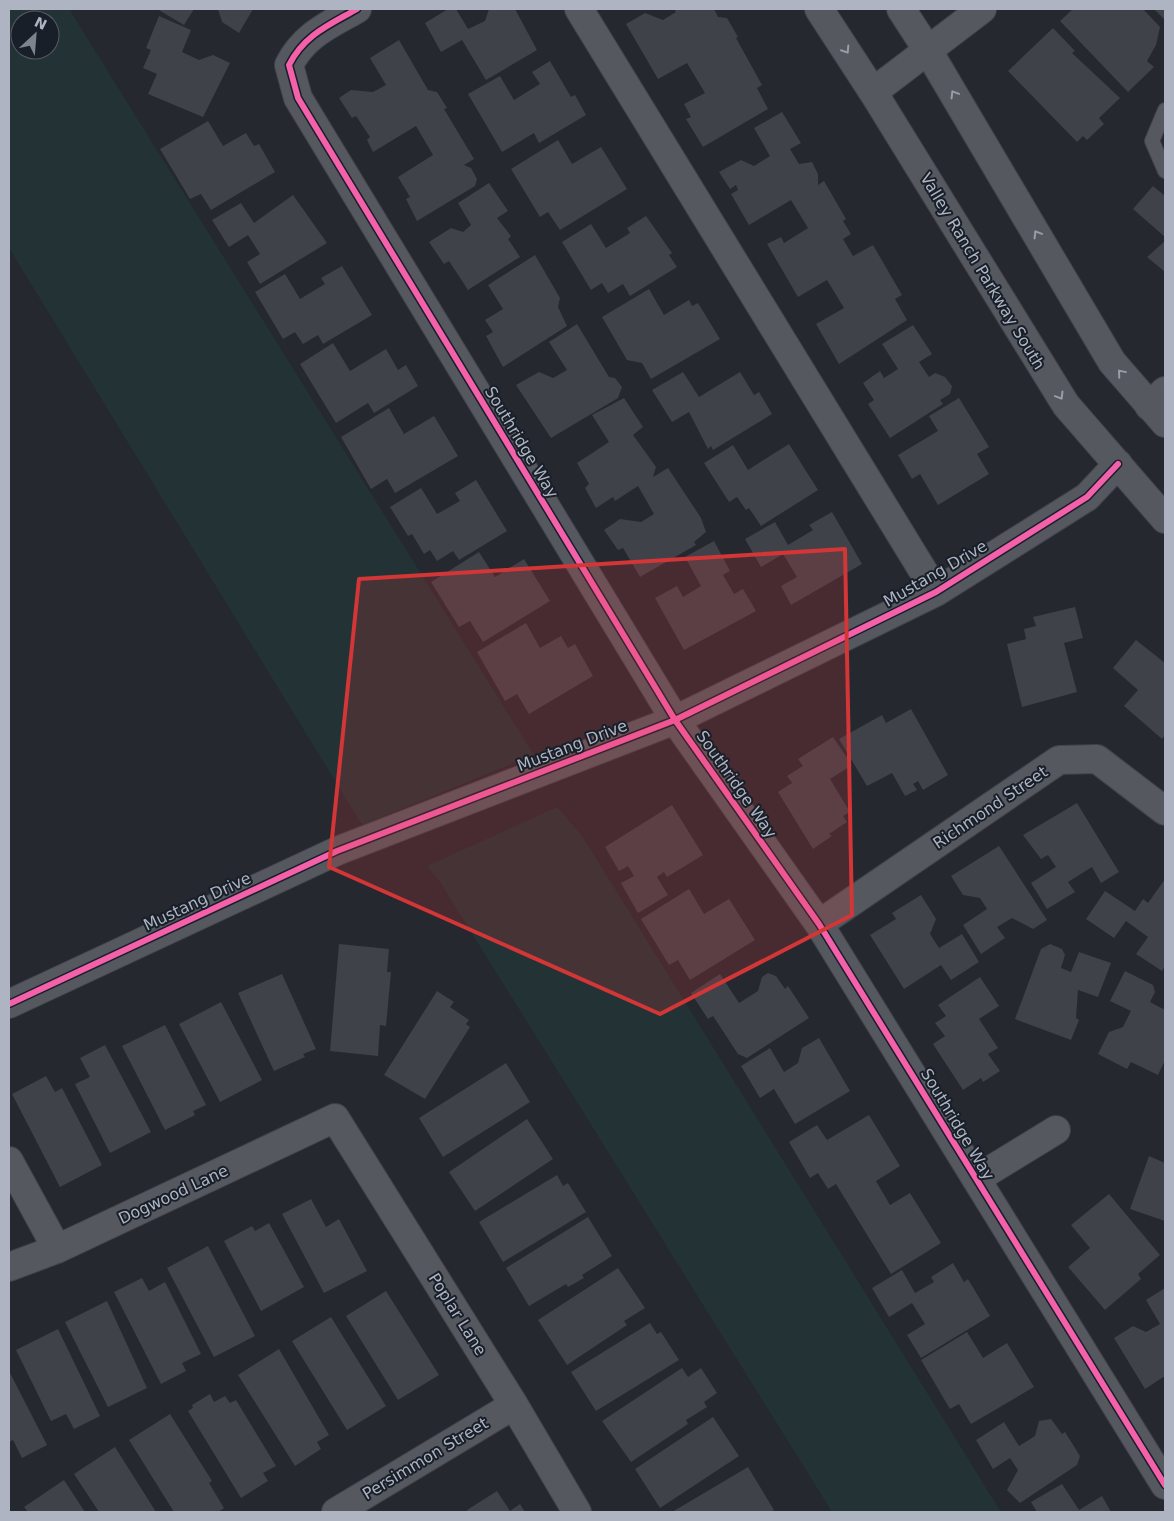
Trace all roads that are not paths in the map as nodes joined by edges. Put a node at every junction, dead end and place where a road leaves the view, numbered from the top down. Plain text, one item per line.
1 (357, 9) edge
2 (579, 9) edge
3 (819, 9) edge
4 (901, 9) edge
5 (982, 9) edge
6 (928, 49) junction
7 (873, 92) junction
8 (1165, 110) edge
9 (1165, 171) edge
10 (1160, 406) edge
11 (1118, 464) junction
12 (1165, 519) edge
13 (936, 592) junction
14 (675, 720) junction
15 (1165, 811) edge
16 (819, 924) junction
17 (9, 1004) edge
18 (335, 1118) joint
19 (1056, 1130) dead end
20 (9, 1161) edge
21 (976, 1180) junction
22 (57, 1249) junction
23 (9, 1267) edge
24 (514, 1404) junction
25 (1165, 1485) edge
26 (336, 1512) edge
27 (577, 1512) edge

1 - 14 street, Southridge Way
2 - 13 street
3 -> 7 street, Valley Ranch Parkway South
4 - 6 street
5 - 6 street
6 - 7 street
10 -> 6 street
7 -> 11 street, Valley Ranch Parkway South
8 - 9 lane
11 - 12 street, Valley Ranch Parkway South
11 - 13 street, Mustang Drive
13 - 14 street, Mustang Drive
14 - 16 street, Southridge Way
14 - 17 street, Mustang Drive
15 - 16 street, Richmond Street
16 - 21 street, Southridge Way
18 - 22 street, Dogwood Lane
18 - 24 street, Poplar Lane
19 - 21 street
20 - 22 street
21 - 25 street, Southridge Way
22 - 23 street, Dogwood Lane
24 - 26 street, Persimmon Street
24 - 27 street, Poplar Lane

